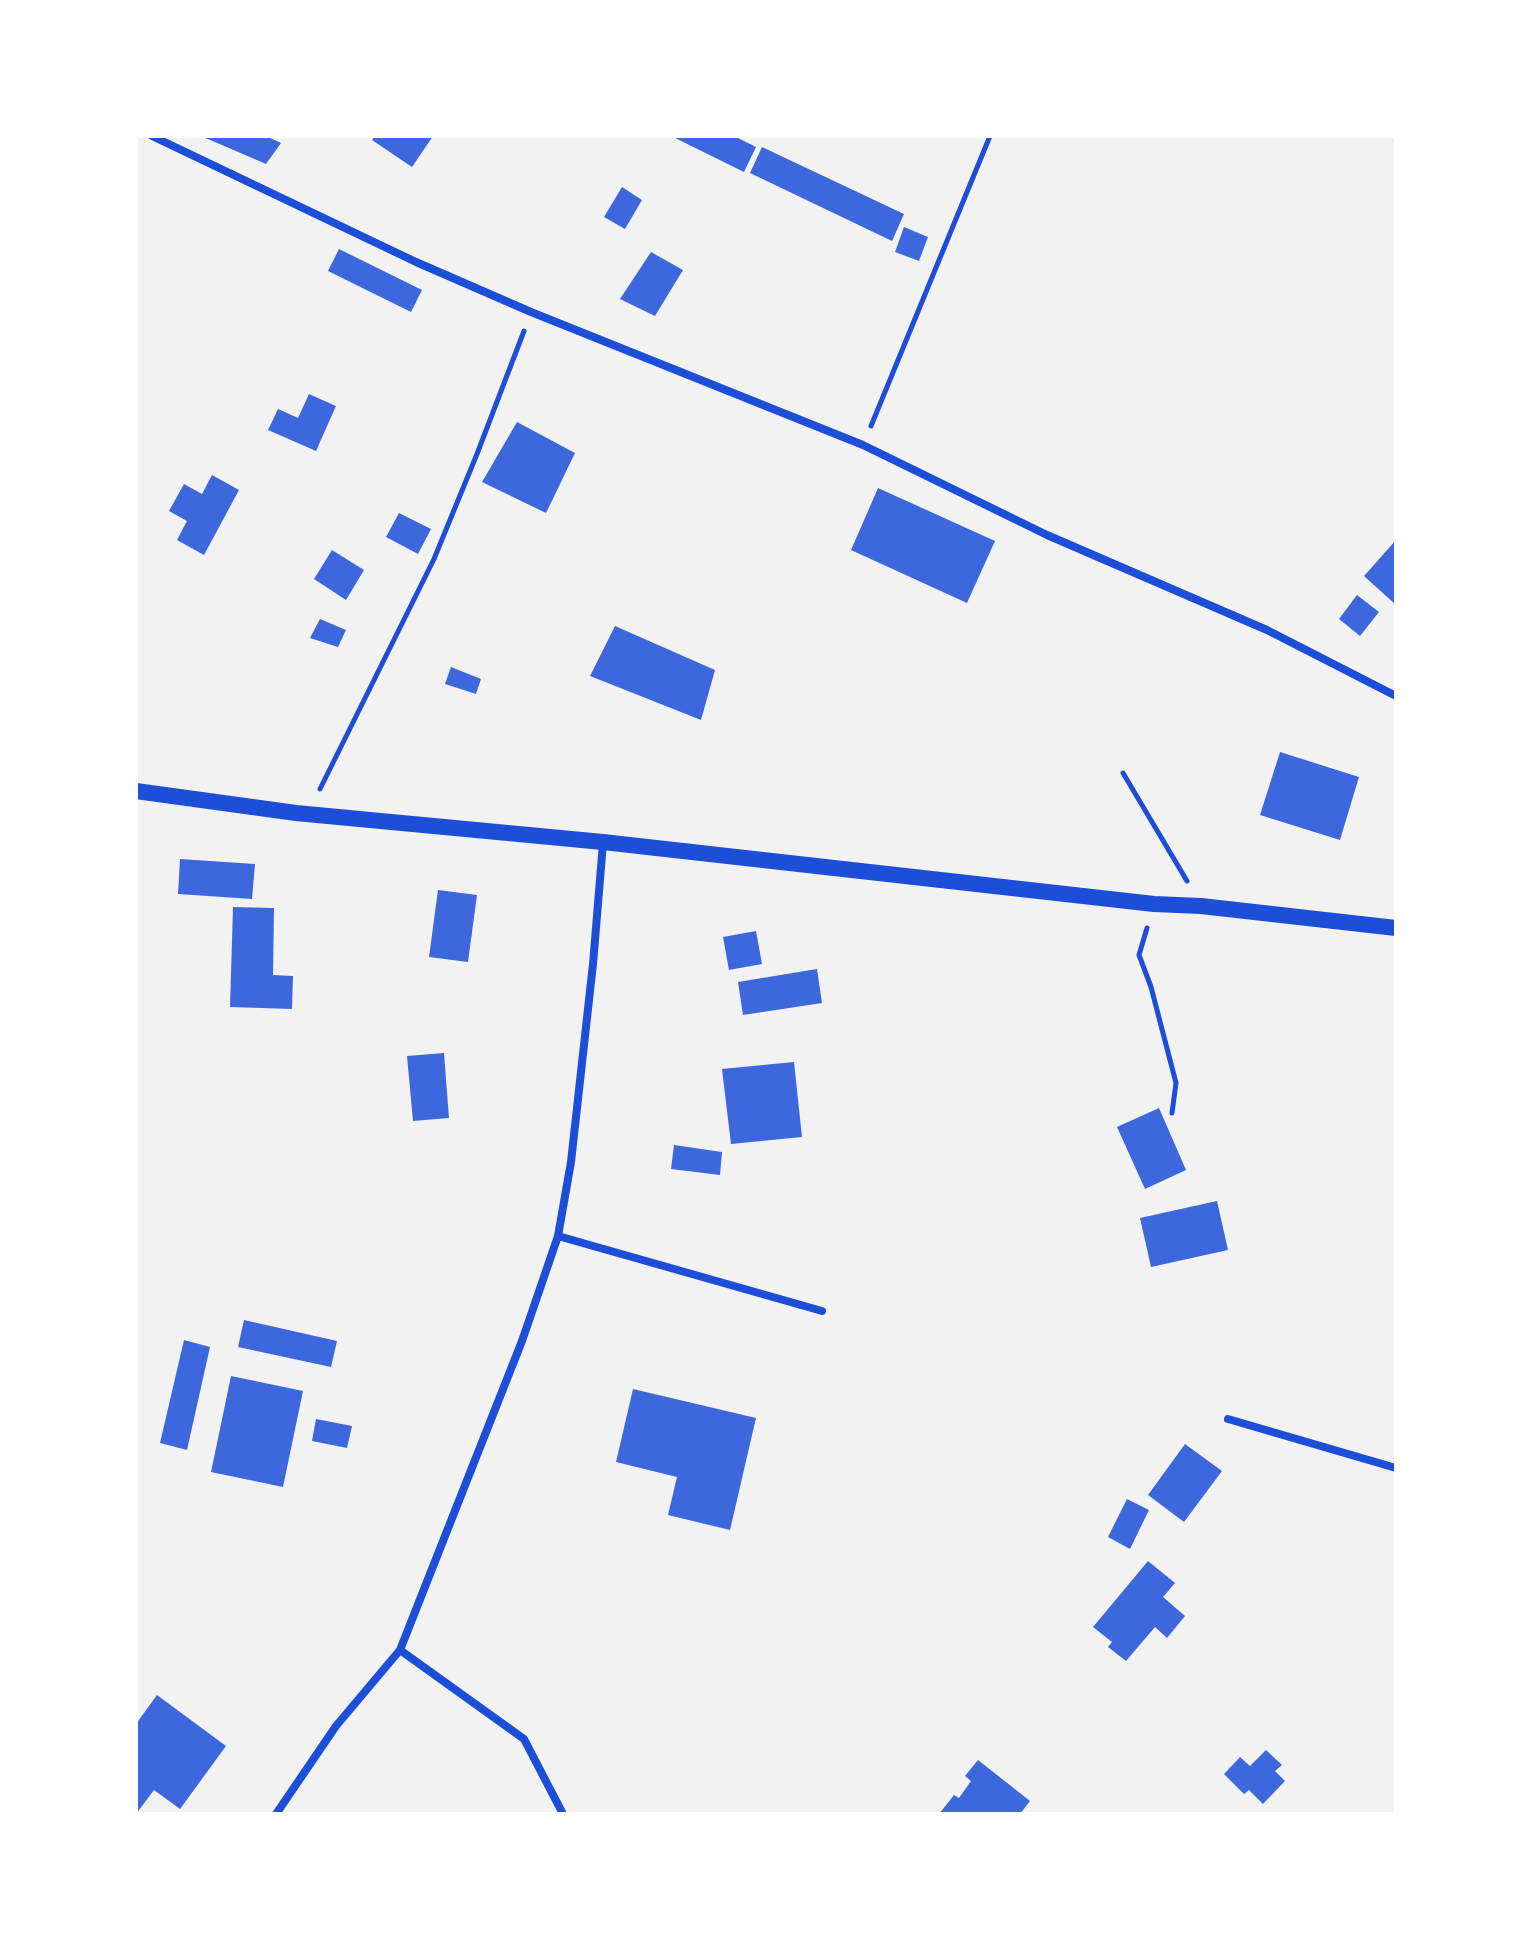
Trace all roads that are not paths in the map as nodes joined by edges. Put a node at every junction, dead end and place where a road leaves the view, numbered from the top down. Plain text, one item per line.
1 (152, 136) edge
2 (1396, 696) edge
3 (136, 791) edge
4 (603, 842) junction
5 (1396, 928) edge
6 (558, 1236) junction
7 (822, 1311) dead end
8 (1228, 1419) dead end
9 (1396, 1468) edge
10 (400, 1650) junction
11 (276, 1814) edge
12 (563, 1814) edge

1 - 2 street
3 - 4 main road
4 - 5 main road
4 - 6 street
6 - 7 street
6 - 10 street
8 - 9 street
10 - 11 street
10 - 12 street

